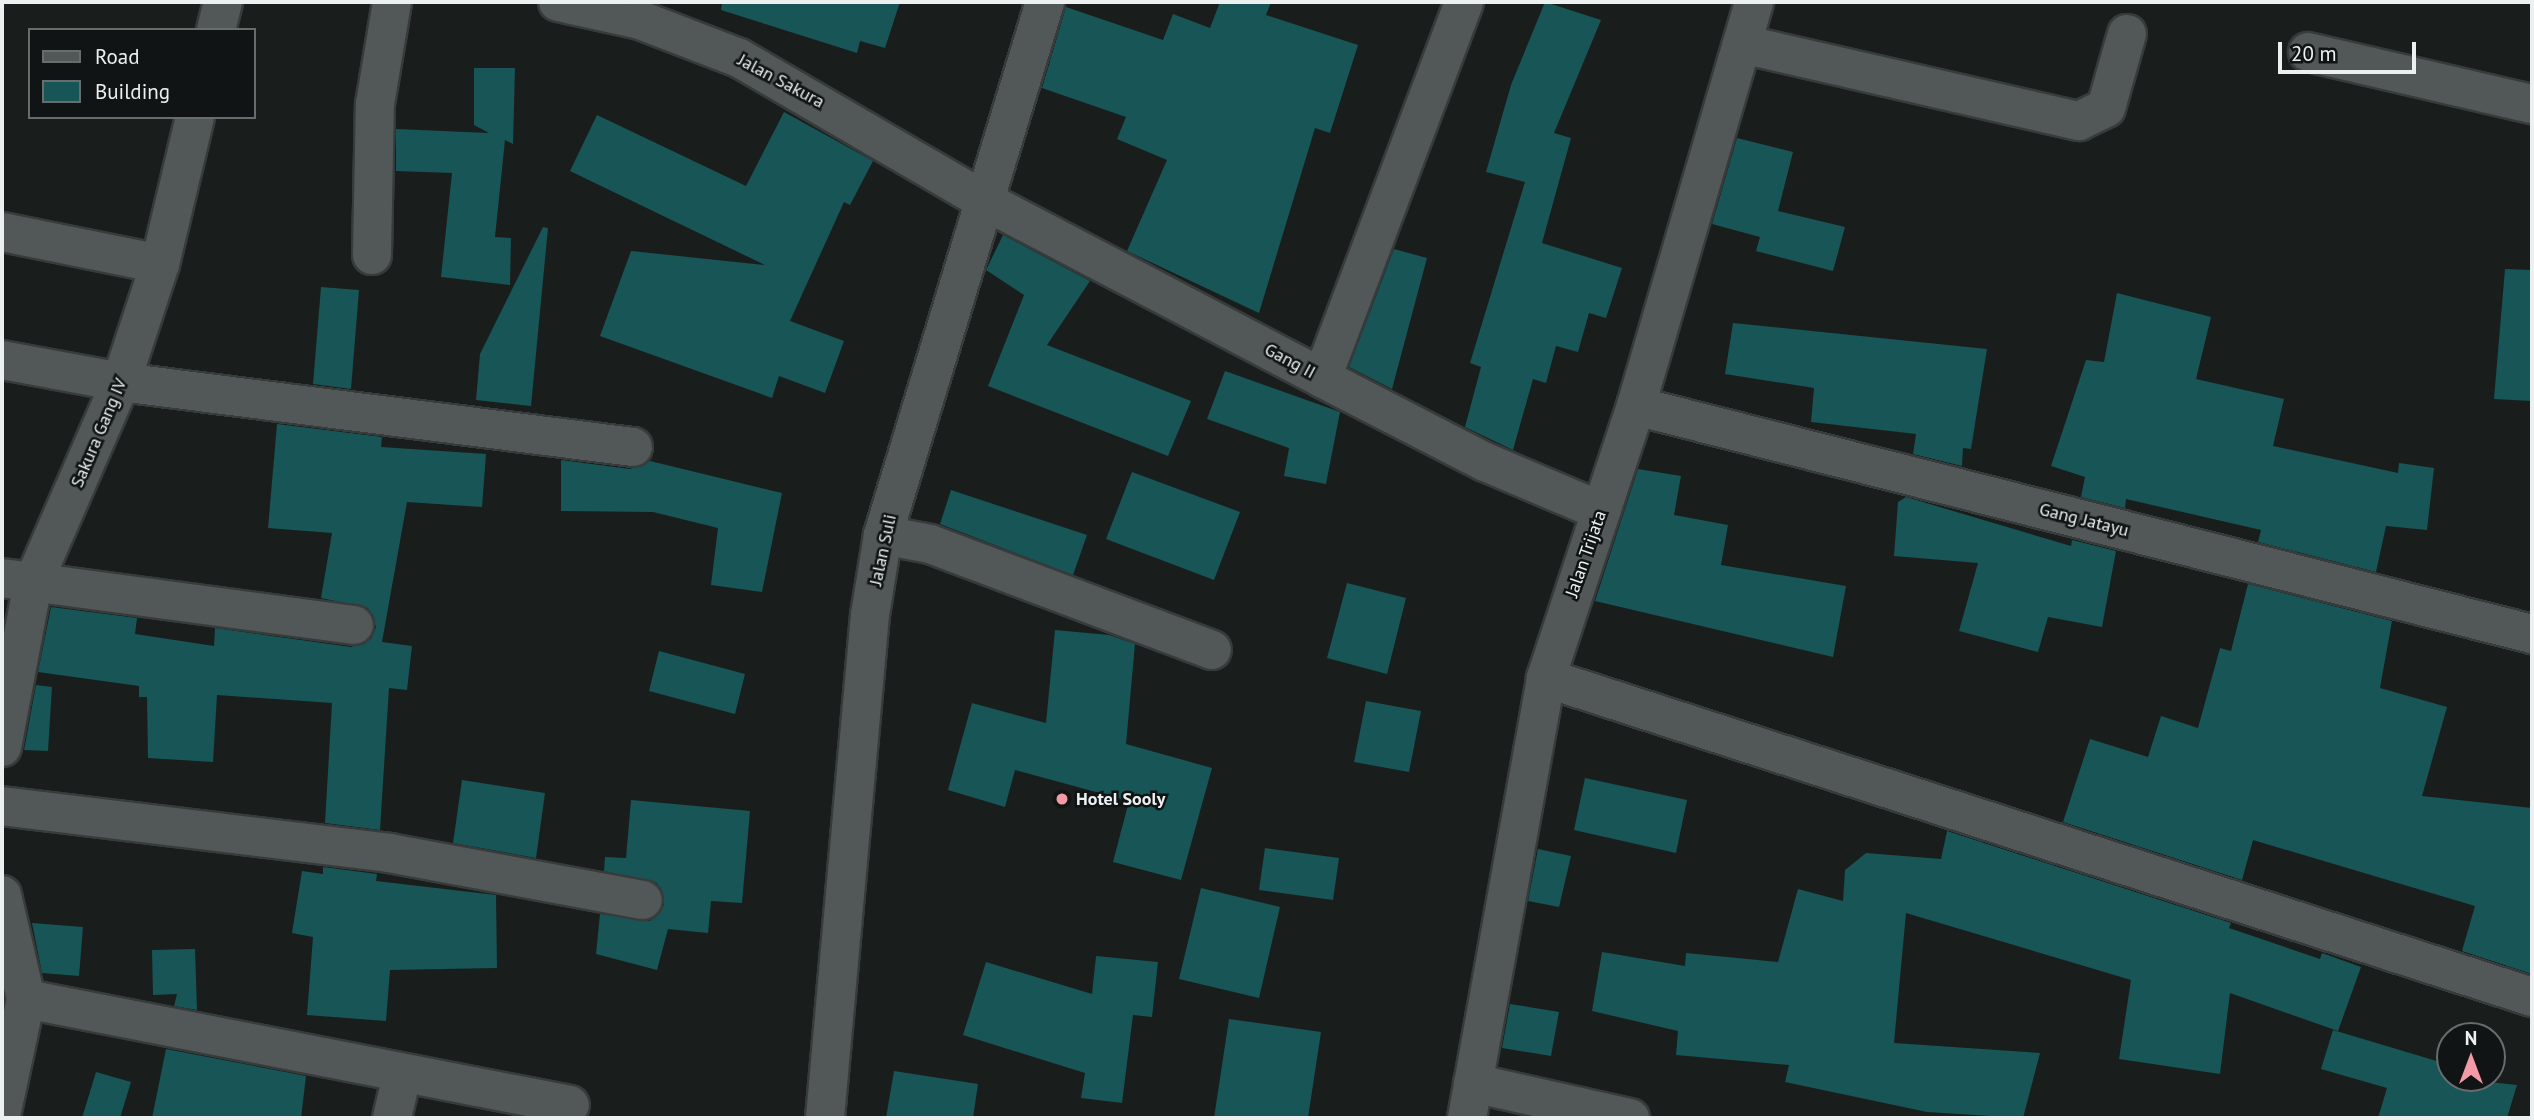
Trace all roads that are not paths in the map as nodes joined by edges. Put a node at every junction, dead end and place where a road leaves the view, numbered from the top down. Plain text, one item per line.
1 (223, 2) edge
2 (392, 2) edge
3 (558, 2) edge
4 (1045, 2) edge
5 (1464, 2) edge
6 (1754, 2) edge
7 (216, 28) edge
8 (2127, 34) dead end
9 (1742, 44) junction
10 (2308, 51) dead end
11 (2532, 104) edge
12 (195, 119) edge
13 (985, 201) junction
14 (2, 232) edge
15 (372, 255) dead end
16 (160, 264) junction
17 (2, 360) edge
18 (1322, 378) junction
19 (121, 382) junction
20 (1636, 406) junction
21 (633, 447) dead end
22 (1601, 511) junction
23 (883, 535) junction
24 (17, 580) edge
25 (354, 625) dead end
26 (2532, 634) edge
27 (1212, 650) dead end
28 (1546, 678) junction
29 (2, 747) edge
30 (2, 806) edge
31 (2, 895) edge
32 (643, 900) dead end
33 (2532, 997) edge
34 (26, 999) junction
35 (402, 1075) junction
36 (5, 1089) edge
37 (1470, 1101) edge
38 (570, 1105) dead end
39 (392, 1118) edge
40 (825, 1118) edge
41 (1630, 1118) edge

1 - 7 street
2 - 15 street
3 - 13 street, Jalan Sakura
4 - 13 street, Jalan Suli
5 - 18 street
6 - 9 street, Jalan Trijata
8 - 9 street
9 - 20 street, Jalan Trijata
10 - 11 street
12 - 16 street, Sakura Gang IV
13 - 18 street, Gang II
13 - 23 street, Jalan Suli
14 - 16 street
16 - 19 street, Sakura Gang IV
17 - 19 street
18 - 22 street, Gang II
19 - 21 street
19 - 24 street, Sakura Gang IV
20 - 22 street, Jalan Trijata
20 - 26 street, Gang Jatayu
22 - 28 street, Jalan Trijata
23 - 27 street
23 - 40 street, Jalan Suli
24 - 25 street
24 - 29 street, Sakura Gang IV
28 - 33 street
28 - 37 street, Jalan Trijata
30 - 32 street
31 - 34 street
34 - 35 street
34 - 36 street
35 - 38 street
35 - 39 street
37 - 41 street

